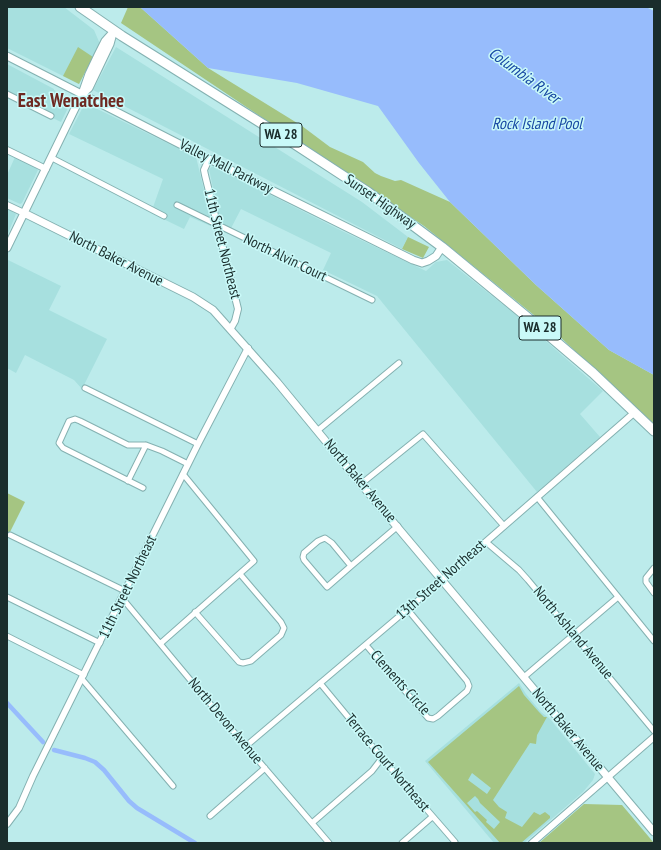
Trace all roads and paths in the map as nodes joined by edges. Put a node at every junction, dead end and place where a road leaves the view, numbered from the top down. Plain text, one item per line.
1 (80, 7) edge
2 (114, 31) junction
3 (7, 56) edge
4 (7, 94) edge
5 (82, 94) junction
6 (51, 116) dead end
7 (7, 150) edge
8 (52, 158) junction
9 (209, 159) junction
10 (46, 169) junction
11 (7, 205) edge
12 (177, 205) dead end
13 (24, 213) junction
14 (164, 216) dead end
15 (216, 224) junction
16 (442, 247) junction
17 (7, 248) edge
18 (372, 300) dead end
19 (230, 328) junction
20 (248, 348) junction
21 (399, 363) dead end
22 (85, 388) dead end
23 (634, 412) junction
24 (317, 431) junction
25 (654, 431) edge
26 (198, 444) junction
27 (146, 445) junction
28 (188, 464) junction
29 (183, 474) junction
30 (128, 481) junction
31 (361, 484) junction
32 (143, 488) dead end
33 (537, 497) junction
34 (398, 526) junction
35 (504, 526) junction
36 (10, 535) dead end
37 (486, 542) junction
38 (351, 566) junction
39 (654, 568) edge
40 (240, 574) junction
41 (442, 580) junction
42 (126, 591) junction
43 (654, 593) edge
44 (7, 597) edge
45 (618, 597) junction
46 (122, 598) junction
47 (408, 610) junction
48 (195, 612) junction
49 (574, 634) junction
50 (7, 636) edge
51 (654, 641) edge
52 (161, 642) junction
53 (100, 643) junction
54 (366, 645) junction
55 (83, 677) junction
56 (524, 677) junction
57 (320, 683) junction
58 (654, 731) edge
59 (654, 737) edge
60 (246, 746) junction
61 (382, 758) junction
62 (265, 768) junction
63 (608, 778) junction
64 (173, 786) dead end
65 (210, 816) dead end
66 (432, 817) junction
67 (312, 822) junction
68 (7, 824) edge
69 (654, 832) edge
70 (454, 842) edge
71 (330, 843) edge
72 (402, 843) edge
73 (532, 843) edge

1 - 2 highway, Sunset Highway / WA 28
2 - 5 main road
2 - 16 highway, Sunset Highway / WA 28
3 - 5 main road, Valley Mall Parkway
4 - 6 street
5 - 8 main road
5 - 9 main road, Valley Mall Parkway
7 - 10 street
8 - 10 main road
8 - 14 street
9 - 15 street, 11th Street Northeast
9 - 16 main road, Valley Mall Parkway
10 - 13 main road
11 - 13 street, North Baker Avenue
12 - 15 street, North Alvin Court
13 - 17 main road
13 - 19 main road, North Baker Avenue
15 - 18 street, North Alvin Court
15 - 19 street, 11th Street Northeast
16 - 23 highway, Sunset Highway / WA 28
19 - 20 main road, North Baker Avenue
20 - 24 main road, North Baker Avenue
20 - 26 street, 11th Street Northeast
21 - 24 street
22 - 26 street
23 - 25 highway, Sunset Highway / WA 28
23 - 33 street, 13th Street Northeast
24 - 31 main road, North Baker Avenue
26 - 28 street, 11th Street Northeast
27 - 28 street
27 - 30 street
27 - 30 street
28 - 29 street, 11th Street Northeast
29 - 40 street
29 - 42 street, 11th Street Northeast
30 - 32 street
31 - 34 main road, North Baker Avenue
31 - 35 street
33 - 35 street, 13th Street Northeast
33 - 45 street
34 - 38 street
34 - 41 main road, North Baker Avenue
35 - 37 street, 13th Street Northeast
36 - 42 street
37 - 41 street, 13th Street Northeast
37 - 49 street, North Ashland Avenue
38 - 38 street
39 - 43 street
40 - 48 street
40 - 48 street
41 - 47 street, 13th Street Northeast
41 - 56 main road, North Baker Avenue
42 - 46 street, 11th Street Northeast
44 - 53 street
45 - 49 street
45 - 51 street
46 - 52 street, North Devon Avenue
46 - 53 street, 11th Street Northeast
47 - 54 street, 13th Street Northeast
47 - 54 street, Clements Circle
48 - 52 street
49 - 56 street
49 - 58 street, North Ashland Avenue
50 - 55 street
52 - 60 street, North Devon Avenue
53 - 55 street, 11th Street Northeast
54 - 57 street, 13th Street Northeast
55 - 64 street
55 - 68 street, 11th Street Northeast
56 - 63 main road, North Baker Avenue
57 - 60 street, 13th Street Northeast
57 - 61 street, Terrace Court Northeast
59 - 63 street
60 - 62 street, North Devon Avenue
61 - 66 street, Terrace Court Northeast
61 - 67 street
62 - 65 street
62 - 67 street, North Devon Avenue
63 - 69 main road, North Baker Avenue
63 - 73 street
66 - 70 street, Terrace Court Northeast
66 - 72 street
67 - 71 street, North Devon Avenue

